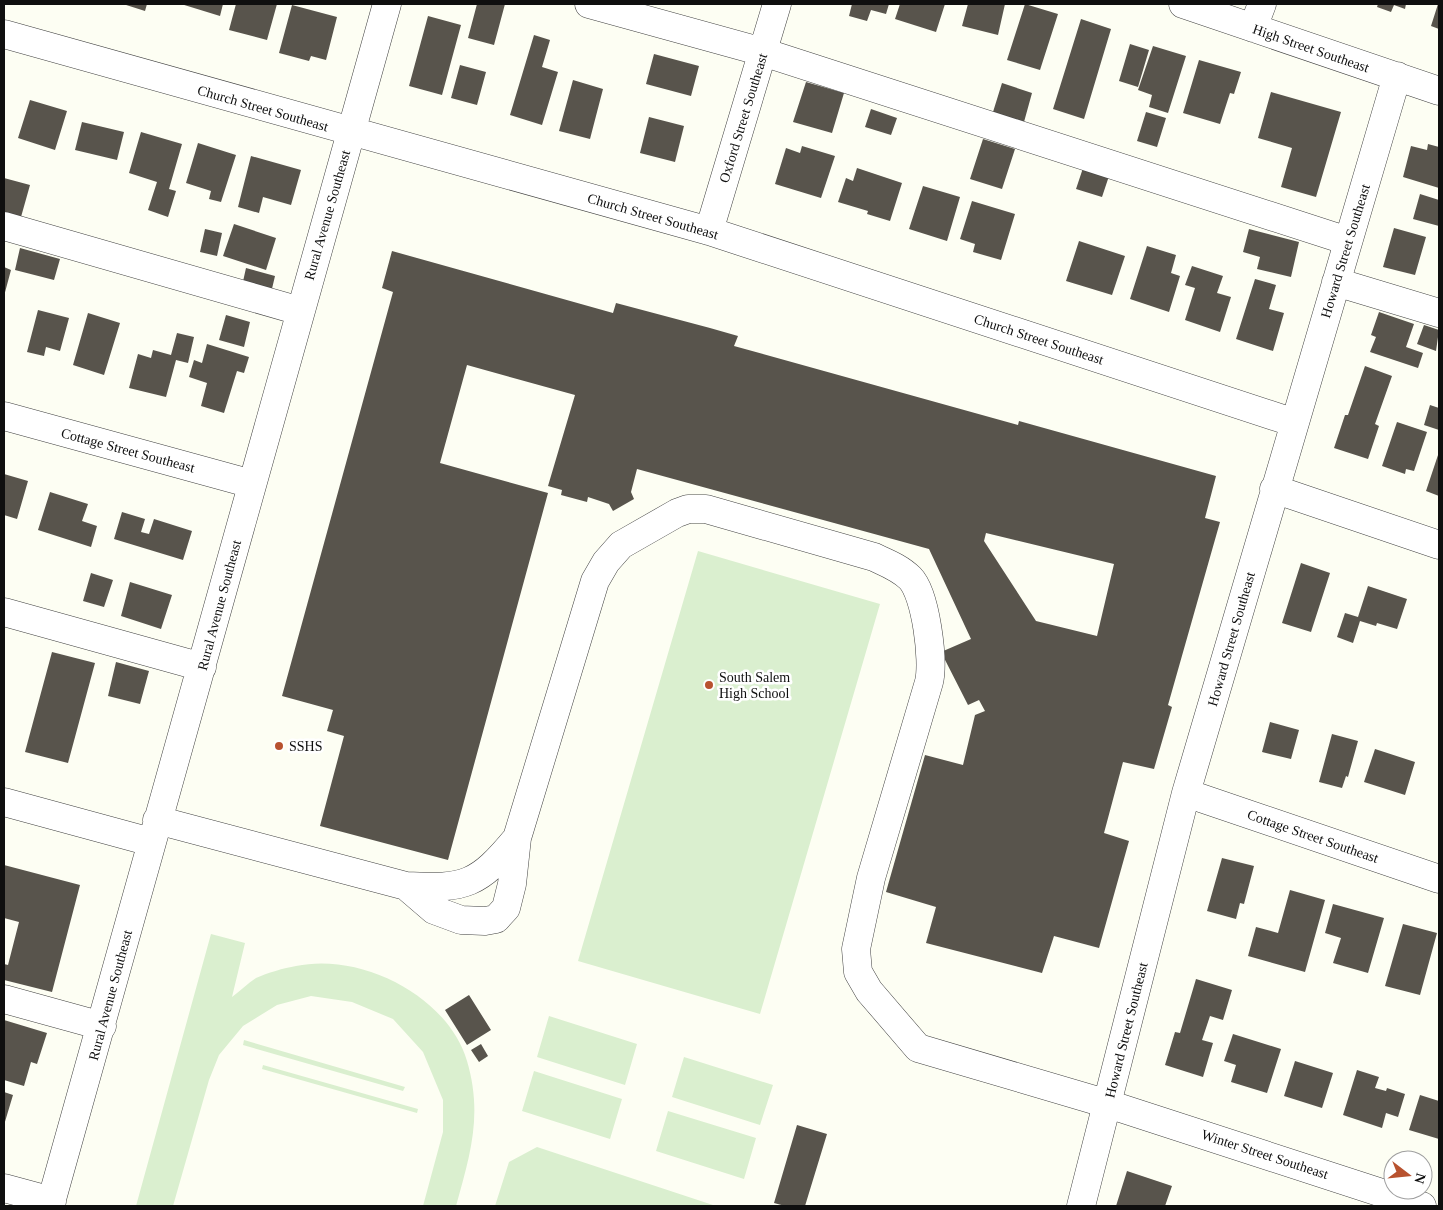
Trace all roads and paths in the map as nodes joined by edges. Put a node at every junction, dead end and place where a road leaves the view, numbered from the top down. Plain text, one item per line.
1 (387, 4) edge
2 (589, 4) edge
3 (777, 4) edge
4 (1183, 4) edge
5 (1258, 16) edge
6 (4, 34) edge
7 (763, 52) junction
8 (1397, 76) junction
9 (1439, 90) edge
10 (350, 133) junction
11 (4, 226) edge
12 (709, 232) junction
13 (1348, 241) junction
14 (1336, 282) junction
15 (300, 311) junction
16 (1439, 313) edge
17 (4, 416) edge
18 (1295, 423) junction
19 (252, 484) junction
20 (1274, 488) junction
21 (1439, 545) edge
22 (4, 612) edge
23 (202, 668) junction
24 (1186, 793) junction
25 (4, 802) edge
26 (154, 831) junction
27 (517, 838) junction
28 (1439, 879) edge
29 (406, 886) junction
30 (4, 999) edge
31 (102, 1026) junction
32 (1108, 1104) junction
33 (4, 1188) edge
34 (51, 1204) edge
35 (1081, 1206) edge
36 (1422, 1206) edge

1 - 10 street, Rural Avenue Southeast
2 - 7 street
3 - 7 street, Oxford Street Southeast
4 - 5 street, High Street Southeast
5 - 8 street, High Street Southeast
6 - 10 street, Church Street Southeast
7 - 12 street, Oxford Street Southeast
7 - 13 street
8 - 9 street, High Street Southeast
8 - 13 street, Howard Street Southeast
10 - 12 street, Church Street Southeast
10 - 15 street, Rural Avenue Southeast
11 - 15 street
12 - 18 street, Church Street Southeast
13 - 14 street, Howard Street Southeast
14 - 16 street
14 - 18 street, Howard Street Southeast
15 - 19 street, Rural Avenue Southeast
17 - 19 street, Cottage Street Southeast
18 - 20 street, Howard Street Southeast
19 - 23 street, Rural Avenue Southeast
20 - 21 street
20 - 24 street, Howard Street Southeast
22 - 23 street
23 - 26 street, Rural Avenue Southeast
24 - 28 street, Cottage Street Southeast
24 - 32 street, Howard Street Southeast
25 - 26 street
26 - 29 street
26 - 31 street, Rural Avenue Southeast
27 - 29 street
27 - 29 street
27 - 32 street, Winter Street Southeast
30 - 31 street
31 - 34 street, Rural Avenue Southeast
32 - 35 street, Howard Street Southeast
32 - 36 street, Winter Street Southeast
33 - 34 street

